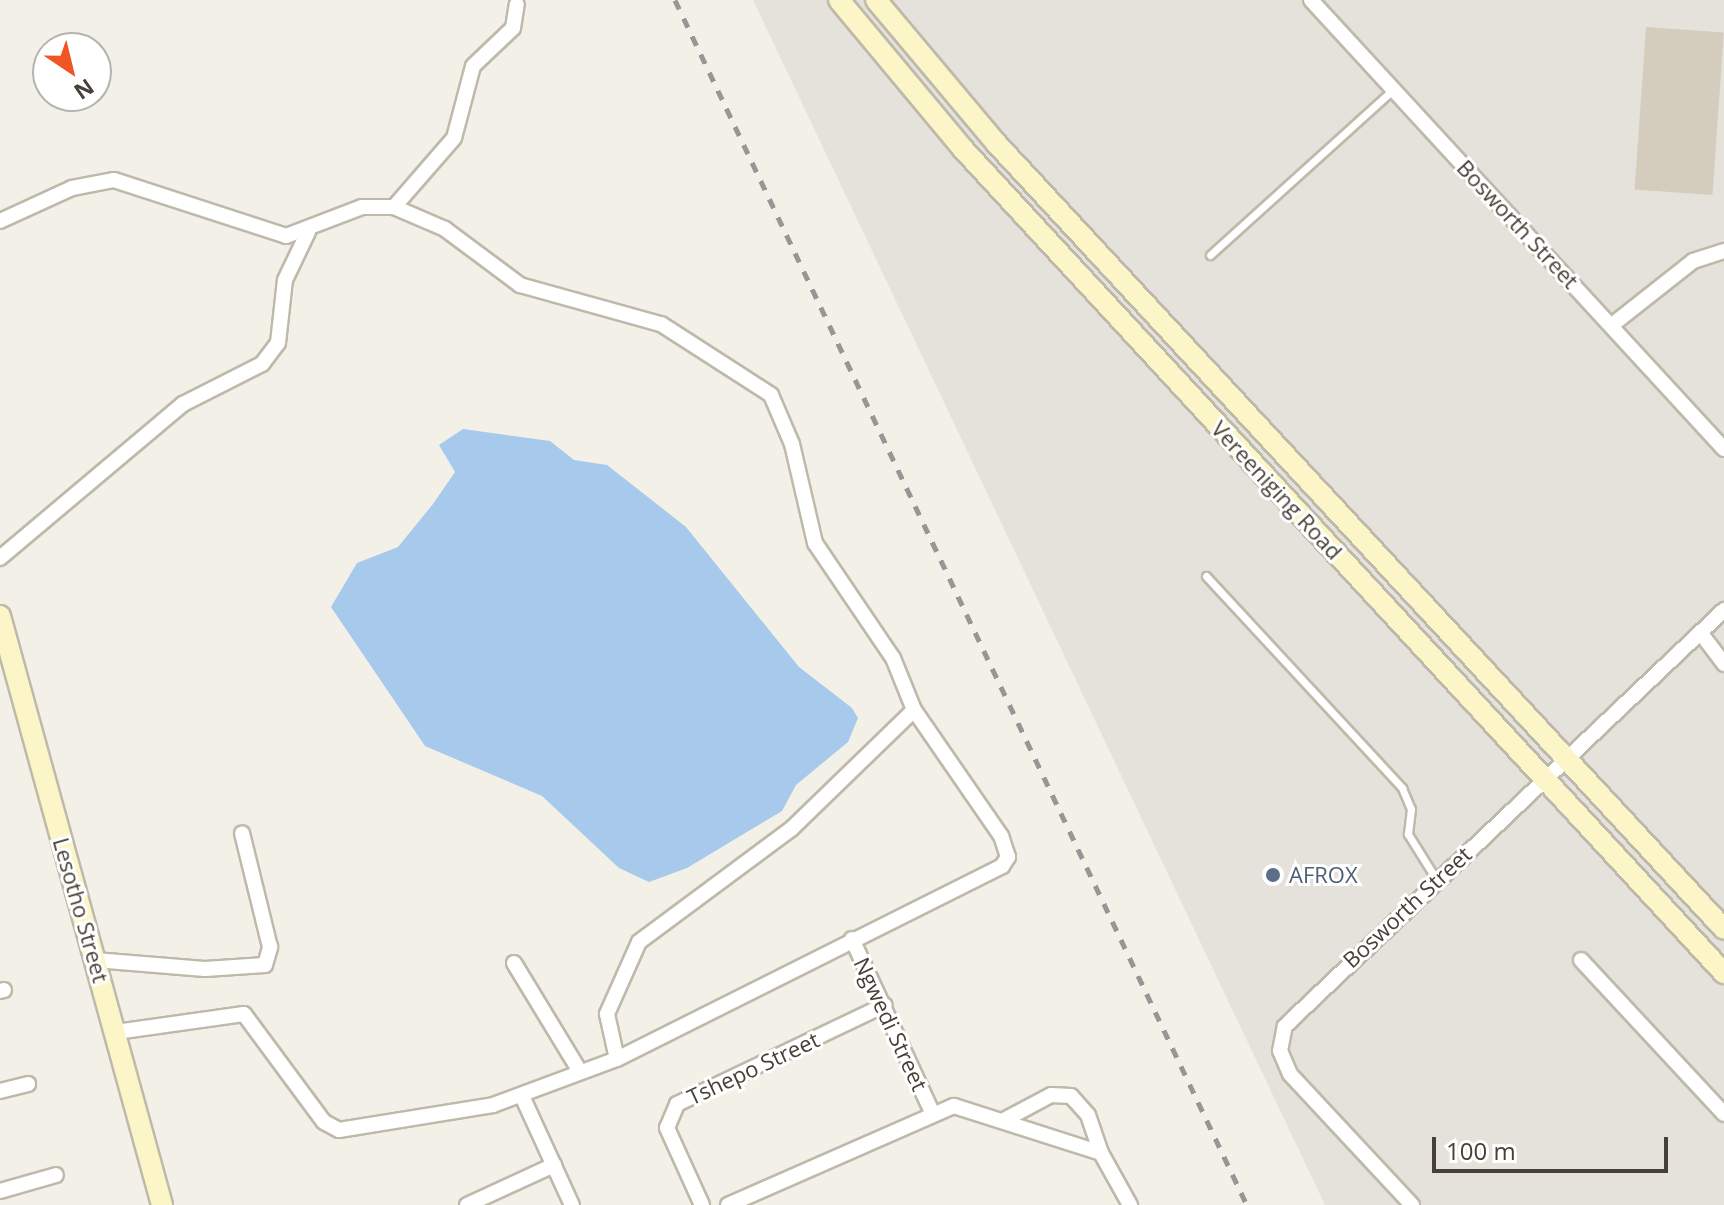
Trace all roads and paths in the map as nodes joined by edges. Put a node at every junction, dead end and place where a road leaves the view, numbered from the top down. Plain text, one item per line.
1 (839, 0) edge
2 (876, 0) edge
3 (1311, 0) edge
4 (517, 4) dead end
5 (1394, 89) junction
6 (394, 207) junction
7 (0, 221) edge
8 (308, 232) junction
9 (1724, 251) edge
10 (1210, 255) dead end
11 (1612, 325) junction
12 (1724, 449) edge
13 (0, 558) edge
14 (1206, 576) dead end
15 (1724, 610) edge
16 (0, 616) edge
17 (1703, 636) junction
18 (1724, 664) edge
19 (914, 710) junction
20 (1569, 760) junction
21 (1545, 780) junction
22 (242, 833) dead end
23 (1436, 879) junction
24 (1724, 929) edge
25 (852, 939) junction
26 (95, 960) junction
27 (1581, 960) dead end
28 (514, 963) dead end
29 (1724, 973) edge
30 (885, 1005) junction
31 (116, 1032) junction
32 (617, 1059) junction
33 (579, 1070) junction
34 (28, 1084) dead end
35 (0, 1091) edge
36 (522, 1096) junction
37 (931, 1110) junction
38 (1724, 1114) edge
39 (1004, 1120) junction
40 (1101, 1153) junction
41 (554, 1165) junction
42 (56, 1175) dead end
43 (0, 1191) edge
44 (162, 1205) edge
45 (467, 1205) edge
46 (572, 1205) edge
47 (702, 1205) edge
48 (728, 1205) edge
49 (1130, 1205) edge
50 (1412, 1205) edge

1 - 21 main road, Vereeniging Road
2 - 20 main road, Vereeniging Road
3 - 5 street, Bosworth Street
4 - 6 street
5 - 10 lane
5 - 11 street, Bosworth Street
6 - 8 street
6 - 19 street
7 - 8 street
8 - 13 street
9 - 11 street
11 - 12 street, Bosworth Street
14 - 23 lane
15 - 17 street, Bosworth Street
16 - 26 main road, Lesotho Street
17 - 18 street
17 - 20 street, Bosworth Street
19 - 25 street
19 - 32 street
20 - 21 street, Bosworth Street
20 - 24 main road, Vereeniging Road
21 - 23 street, Bosworth Street
21 - 29 main road, Vereeniging Road
22 - 26 street
23 - 50 street, Bosworth Street
25 - 30 street, Ngwedi Street
25 - 32 street
26 - 31 main road, Lesotho Street
27 - 38 street
28 - 33 street
30 - 37 street, Ngwedi Street
30 - 47 street, Tshepo Street
31 - 36 street
31 - 44 main road, Lesotho Street
32 - 33 street
33 - 36 street
34 - 35 street
36 - 41 street
37 - 39 street, Ngwedi Street
37 - 48 street
39 - 40 street, Ngwedi Street
39 - 40 street
40 - 49 street
41 - 45 street
41 - 46 street
42 - 43 street

